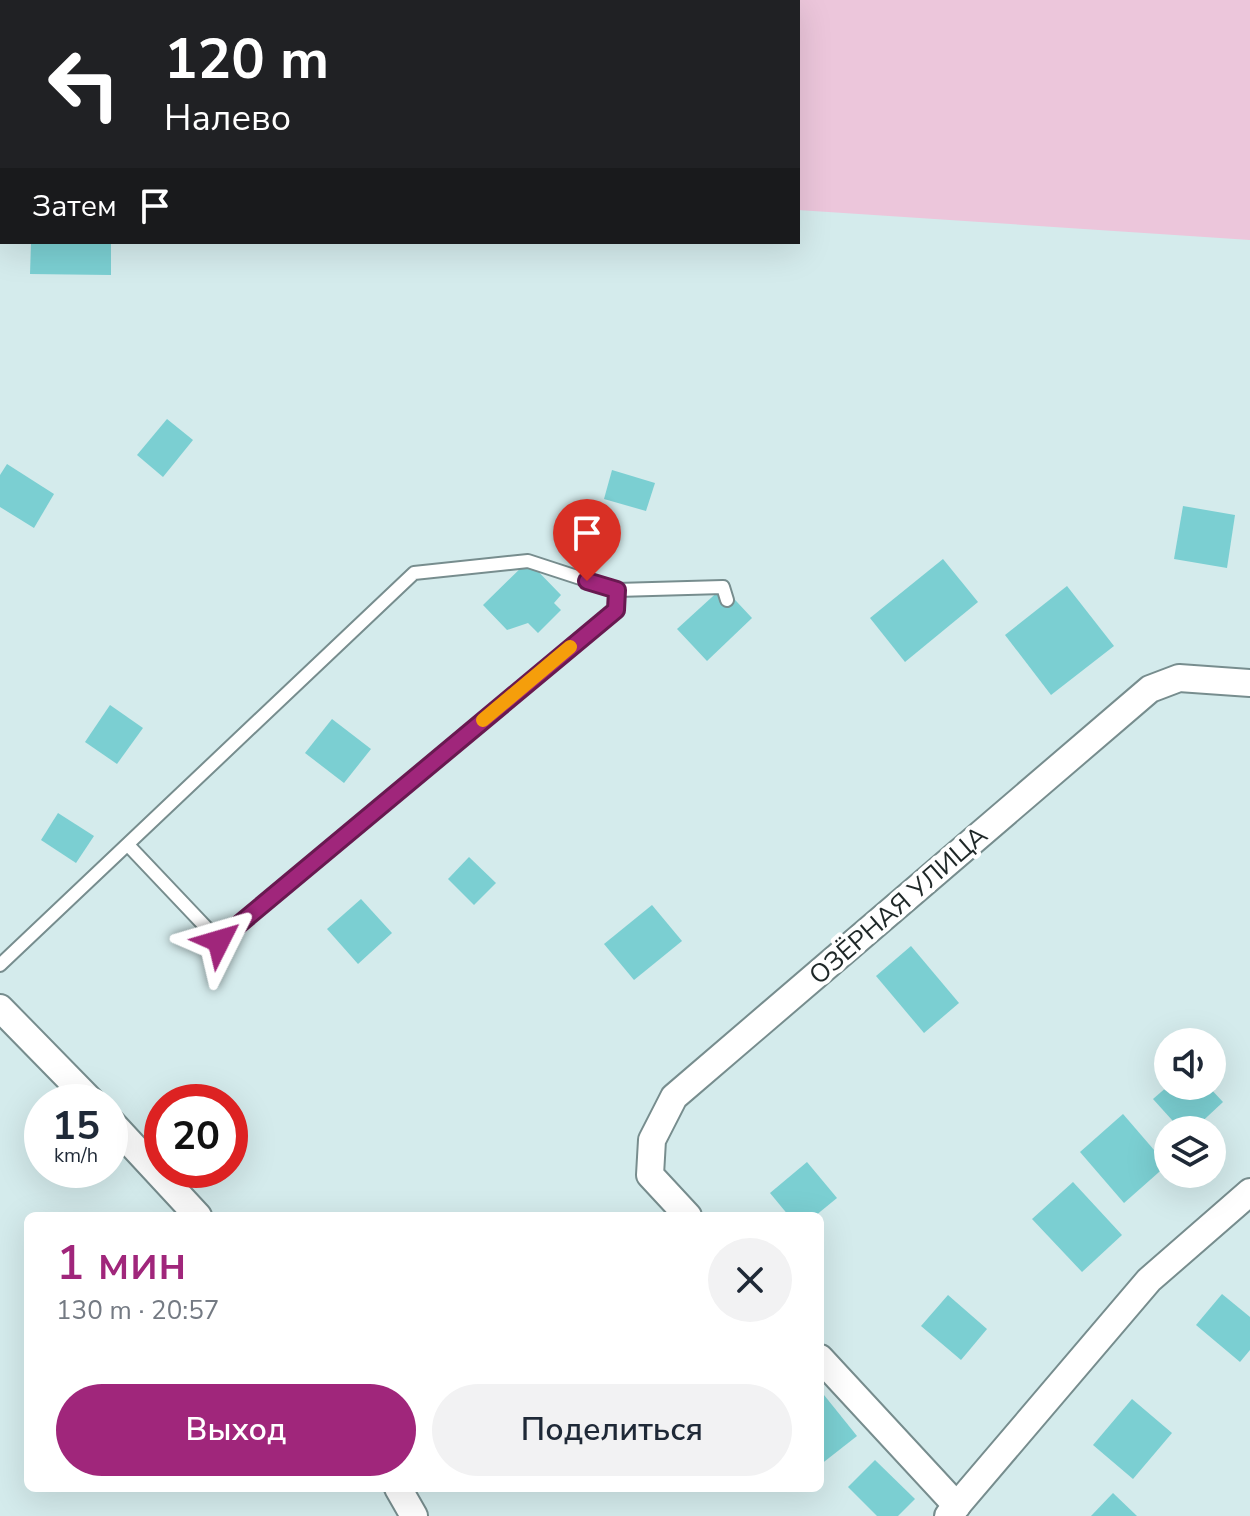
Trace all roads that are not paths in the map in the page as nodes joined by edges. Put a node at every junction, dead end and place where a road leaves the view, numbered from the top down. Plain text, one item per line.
1 (617, 590) junction
2 (727, 600) dead end
3 (1250, 683) edge
4 (128, 845) junction
5 (0, 965) edge
6 (0, 1008) edge
7 (74, 1084) edge
8 (128, 1140) edge
9 (1250, 1192) edge
10 (194, 1212) edge
11 (684, 1212) edge
12 (824, 1363) edge
13 (400, 1492) edge
14 (953, 1511) edge
15 (414, 1516) edge

1 - 2 lane
1 - 4 lane
1 - 4 lane
3 - 11 street, ОЗЁРНАЯ УЛИЦА
4 - 5 lane
6 - 7 street
8 - 10 street
9 - 14 street
12 - 14 street
13 - 15 street

